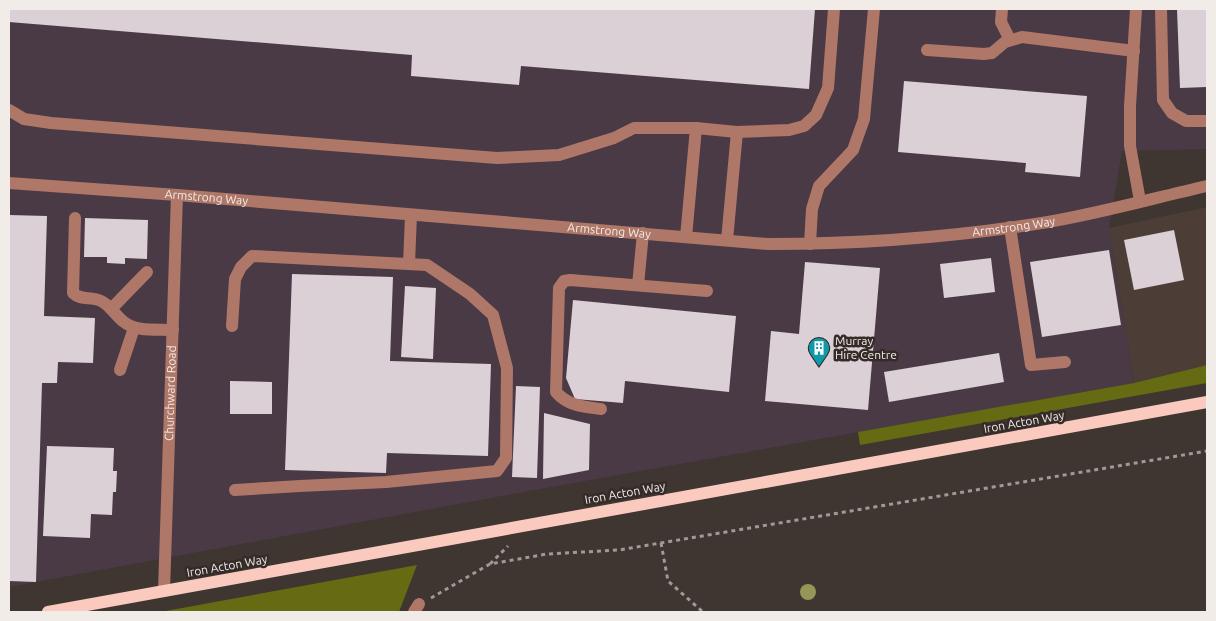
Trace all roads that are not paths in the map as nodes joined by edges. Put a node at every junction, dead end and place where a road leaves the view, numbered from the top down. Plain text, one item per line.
1 (834, 9) edge
2 (874, 9) edge
3 (1002, 9) edge
4 (1136, 9) edge
5 (1161, 9) edge
6 (1010, 40) junction
7 (927, 50) dead end
8 (1134, 51) junction
9 (9, 110) edge
10 (1207, 121) edge
11 (696, 128) junction
12 (737, 132) junction
13 (9, 183) edge
14 (1207, 186) edge
15 (177, 195) junction
16 (1140, 202) junction
17 (411, 215) junction
18 (75, 218) dead end
19 (1010, 227) junction
20 (643, 233) junction
21 (686, 237) junction
22 (727, 240) junction
23 (810, 244) junction
24 (409, 264) junction
25 (147, 272) dead end
26 (638, 285) junction
27 (706, 291) dead end
28 (110, 309) junction
29 (232, 326) dead end
30 (134, 328) junction
31 (173, 330) junction
32 (1065, 362) dead end
33 (120, 370) dead end
34 (1207, 402) edge
35 (602, 409) dead end
36 (235, 490) dead end
37 (164, 591) junction
38 (48, 612) edge

1 - 12 street
2 - 23 street
3 - 6 street
4 - 8 street
5 - 10 street
6 - 7 street
6 - 8 street
8 - 16 street
9 - 11 street
11 - 12 street
11 - 21 street
12 - 22 street
13 - 15 street, Armstrong Way
14 - 16 street, Armstrong Way
15 - 17 street, Armstrong Way
15 - 31 street, Churchward Road
16 - 19 street, Armstrong Way
17 - 20 street, Armstrong Way
17 - 24 street
18 - 28 street
19 - 23 street, Armstrong Way
19 - 32 street
20 - 21 street, Armstrong Way
20 - 26 street
21 - 22 street, Armstrong Way
22 - 23 street, Armstrong Way
24 - 29 street
24 - 36 street
25 - 28 street
26 - 27 street
26 - 35 street
28 - 30 street
30 - 31 street
30 - 33 street
31 - 37 street, Churchward Road
34 - 37 main road, Iron Acton Way
37 - 38 main road, Iron Acton Way

